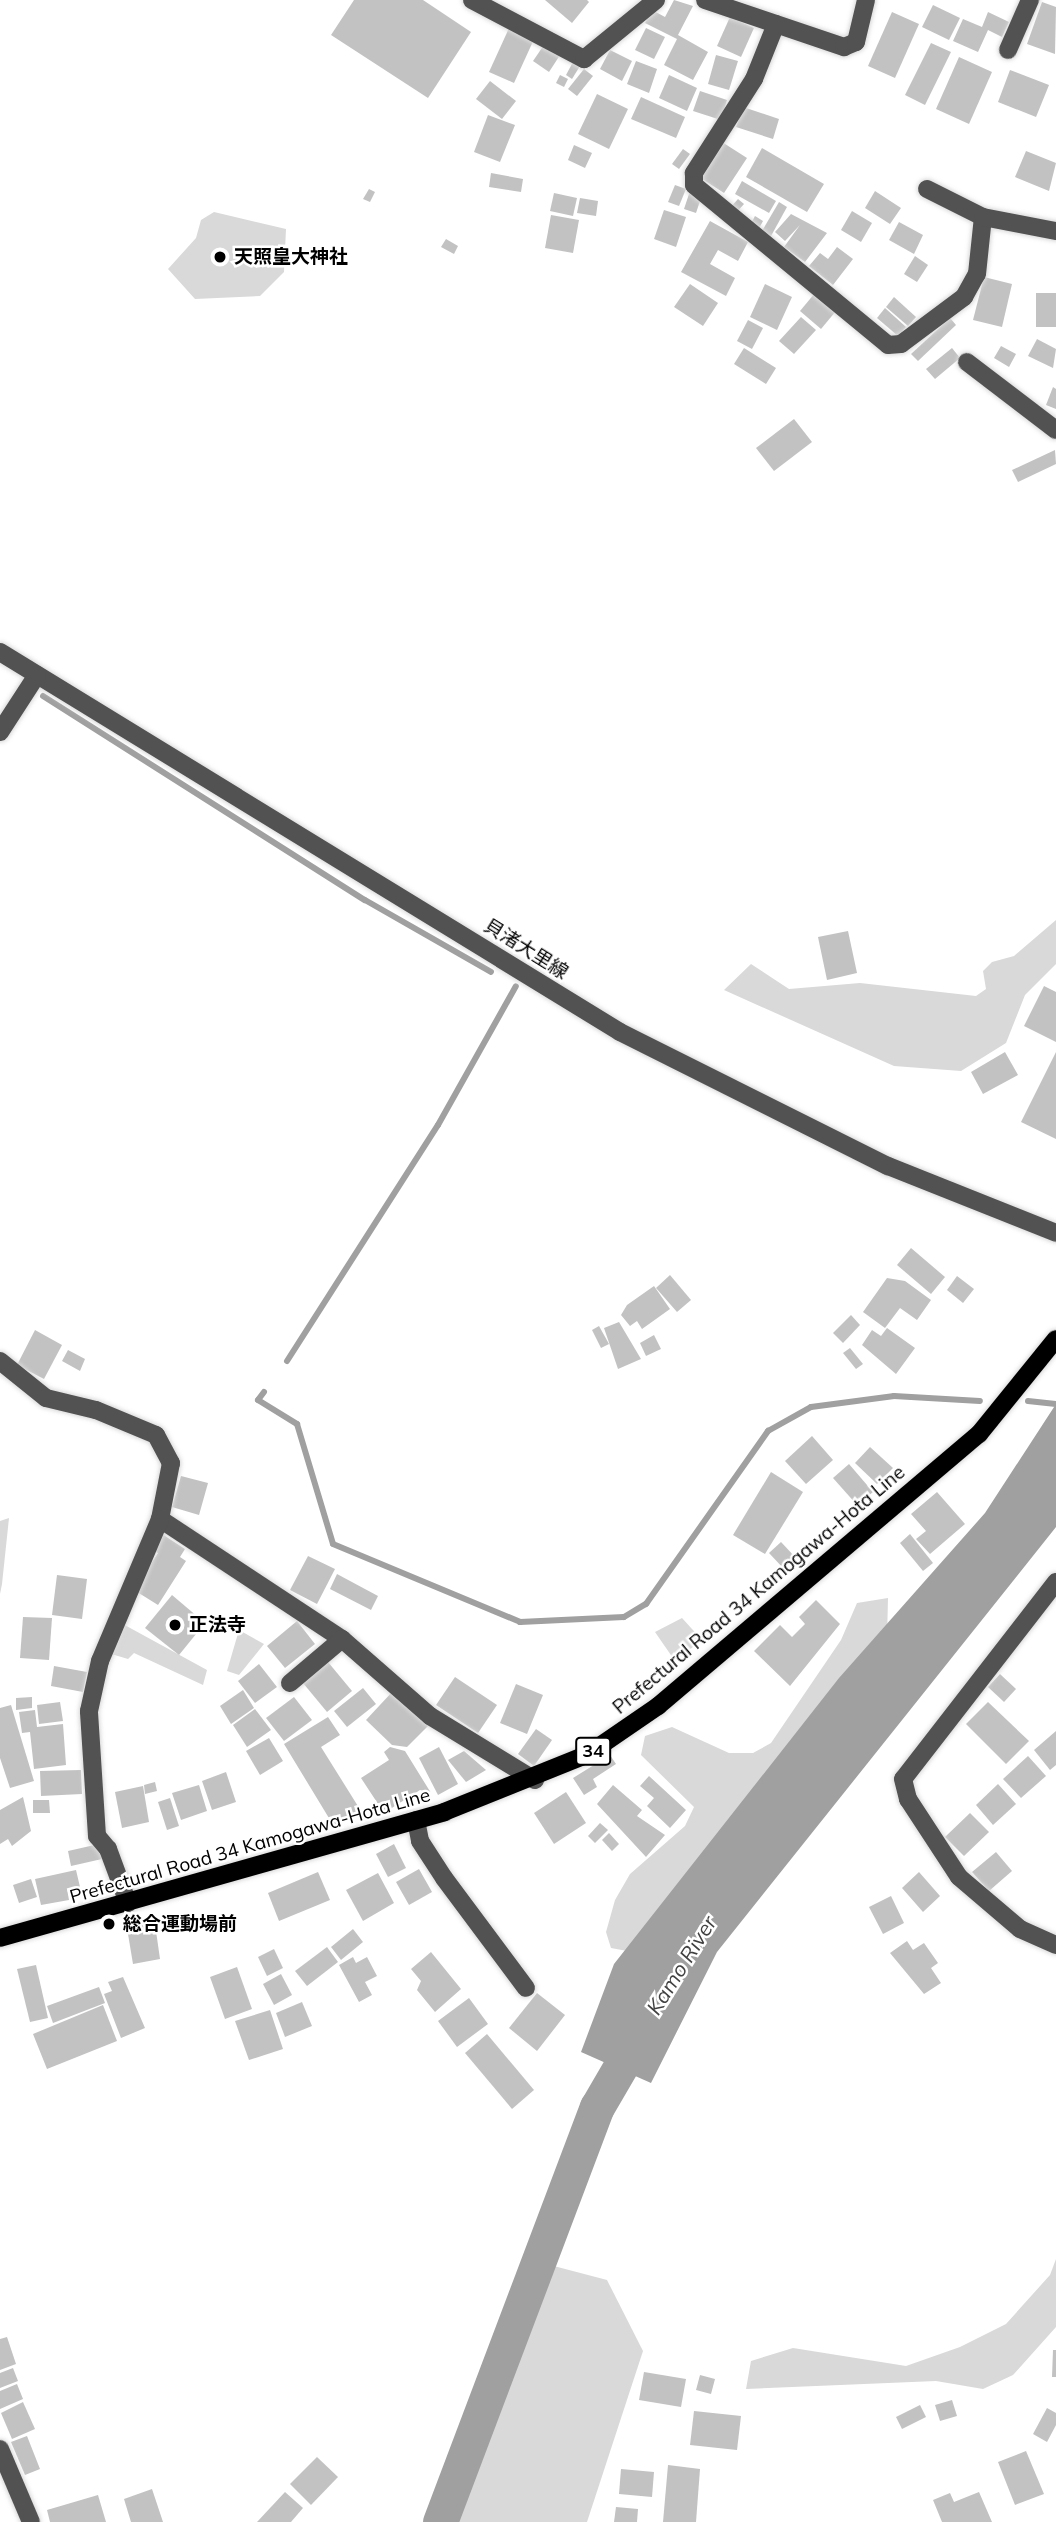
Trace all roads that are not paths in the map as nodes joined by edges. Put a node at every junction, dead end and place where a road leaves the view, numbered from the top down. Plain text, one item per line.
1 (472, 0) edge
2 (656, 0) edge
3 (705, 0) edge
4 (866, 0) edge
5 (1031, 0) edge
6 (776, 24) junction
7 (1008, 50) dead end
8 (927, 189) dead end
9 (983, 217) junction
10 (1056, 231) edge
11 (967, 362) dead end
12 (1056, 430) edge
13 (0, 652) edge
14 (37, 675) junction
15 (0, 732) edge
16 (1056, 1233) edge
17 (1056, 1339) edge
18 (0, 1361) edge
19 (160, 1519) junction
20 (1056, 1582) edge
21 (342, 1639) junction
22 (290, 1683) dead end
23 (535, 1780) junction
24 (416, 1820) junction
25 (128, 1903) junction
26 (0, 1938) edge
27 (1056, 1945) edge
28 (526, 1988) dead end
29 (0, 2449) edge
30 (30, 2522) edge

1 - 2 street
3 - 6 street
4 - 6 street
5 - 7 street
6 - 9 street
8 - 9 street
9 - 10 street
11 - 12 street
13 - 14 street, 貝渚大里線
14 - 15 street
14 - 16 street, 貝渚大里線
17 - 23 main road, Prefectural Road 34 Kamogawa-Hota Line / 34
18 - 19 street
19 - 21 street
19 - 25 street
20 - 27 street
21 - 22 street
21 - 23 street
23 - 24 main road, Prefectural Road 34 Kamogawa-Hota Line / 34
24 - 25 main road, Prefectural Road 34 Kamogawa-Hota Line / 34
24 - 28 street
25 - 26 main road, Prefectural Road 34 Kamogawa-Hota Line / 34
29 - 30 street

